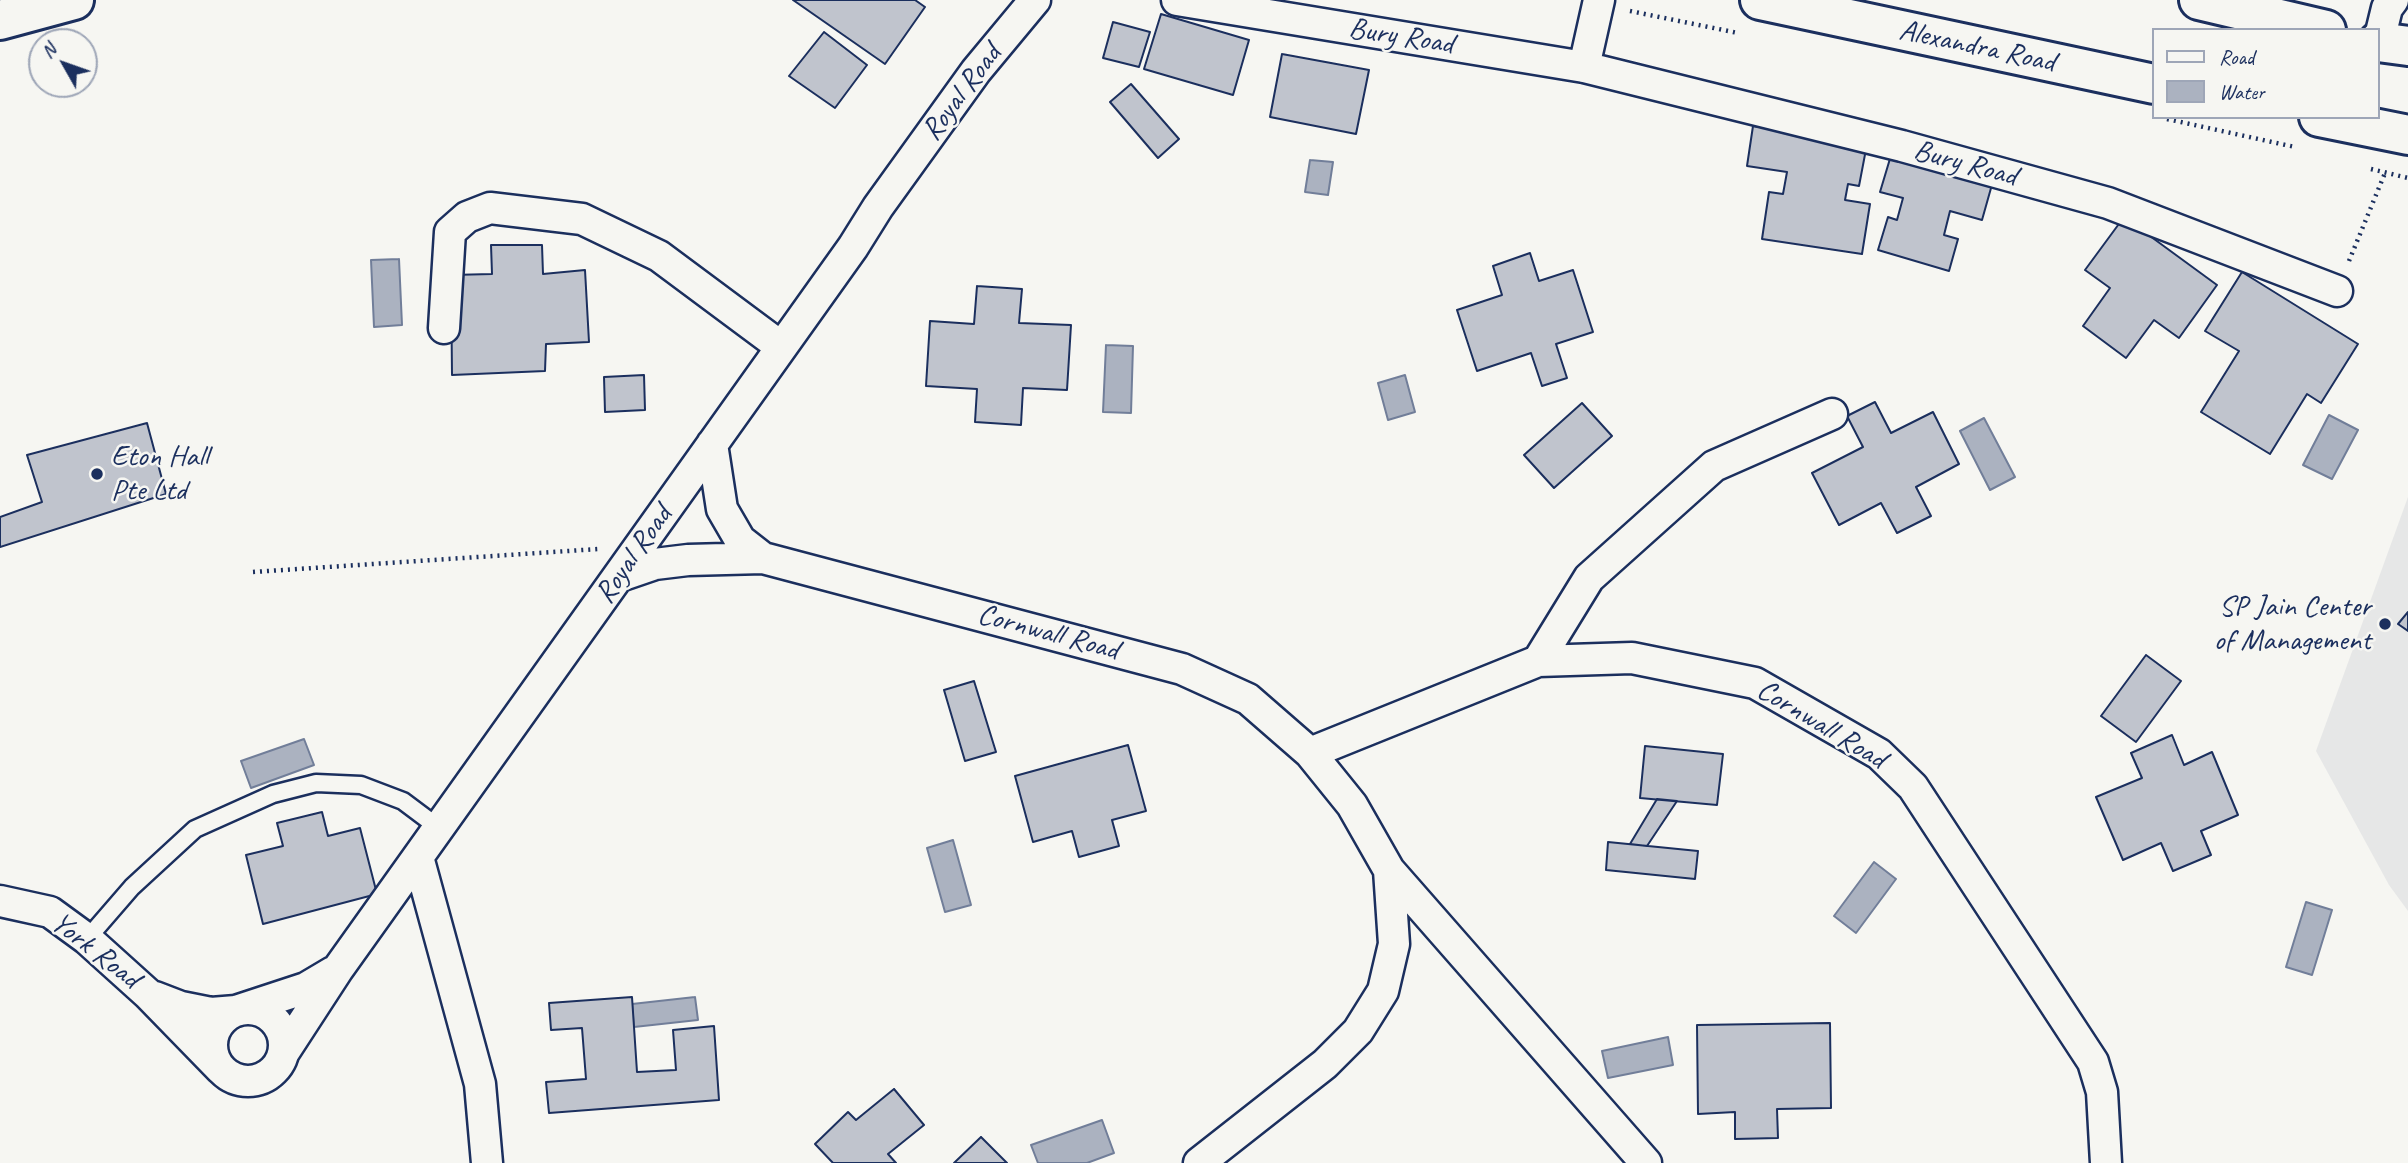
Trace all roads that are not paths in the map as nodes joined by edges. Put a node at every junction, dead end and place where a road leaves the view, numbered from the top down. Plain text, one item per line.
1 (74, 0) edge
2 (1035, 0) edge
3 (1177, 0) edge
4 (1600, 0) edge
5 (1760, 0) edge
6 (2199, 0) edge
7 (2393, 0) edge
8 (0, 20) edge
9 (2318, 28) edge
10 (2380, 39) edge
11 (2380, 43) edge
12 (2408, 46) edge
13 (1584, 67) junction
14 (2152, 84) edge
15 (2334, 127) edge
16 (2408, 135) edge
17 (2337, 291) road end
18 (444, 328) dead end
19 (780, 346) junction
20 (1832, 414) dead end
21 (712, 444) junction
22 (763, 558) junction
23 (620, 576) junction
24 (1538, 661) junction
25 (1310, 753) junction
26 (439, 828) junction
27 (418, 857) junction
28 (1389, 870) junction
29 (0, 901) edge
30 (87, 939) junction
31 (338, 969) junction
32 (148, 994) junction
33 (236, 1011) junction
34 (284, 1052) junction
35 (221, 1069) junction
36 (488, 1163) edge
37 (1199, 1163) edge
38 (1646, 1163) edge
39 (2106, 1163) edge

1 - 8 main road
2 - 19 street, Royal Road
3 - 13 street, Bury Road
4 - 13 street
5 - 14 main road, Alexandra Road
6 - 9 main road
7 - 10 street
11 - 12 main road
13 - 17 street, Bury Road
15 - 16 main road
18 - 19 street
19 - 21 street, Royal Road
20 - 24 street
21 - 22 street, Cornwall Road
21 - 23 street, Royal Road
22 - 23 street, Cornwall Road
22 - 25 street, Cornwall Road
23 - 26 street, Royal Road
24 - 25 street, Cornwall Road
24 - 39 street, Cornwall Road
25 - 28 street, Cornwall Road
26 - 27 street, Royal Road
26 - 30 lane
27 - 31 street, York Road
27 - 36 street
28 - 37 street
28 - 38 street, Cornwall Road
29 - 30 street, York Road
30 - 32 street, York Road
31 - 33 street, York Road
31 - 34 street, York Road
32 - 33 street, York Road
32 - 35 street, York Road
33 - 34 street, York Road
33 - 35 street
34 - 35 street, York Road

